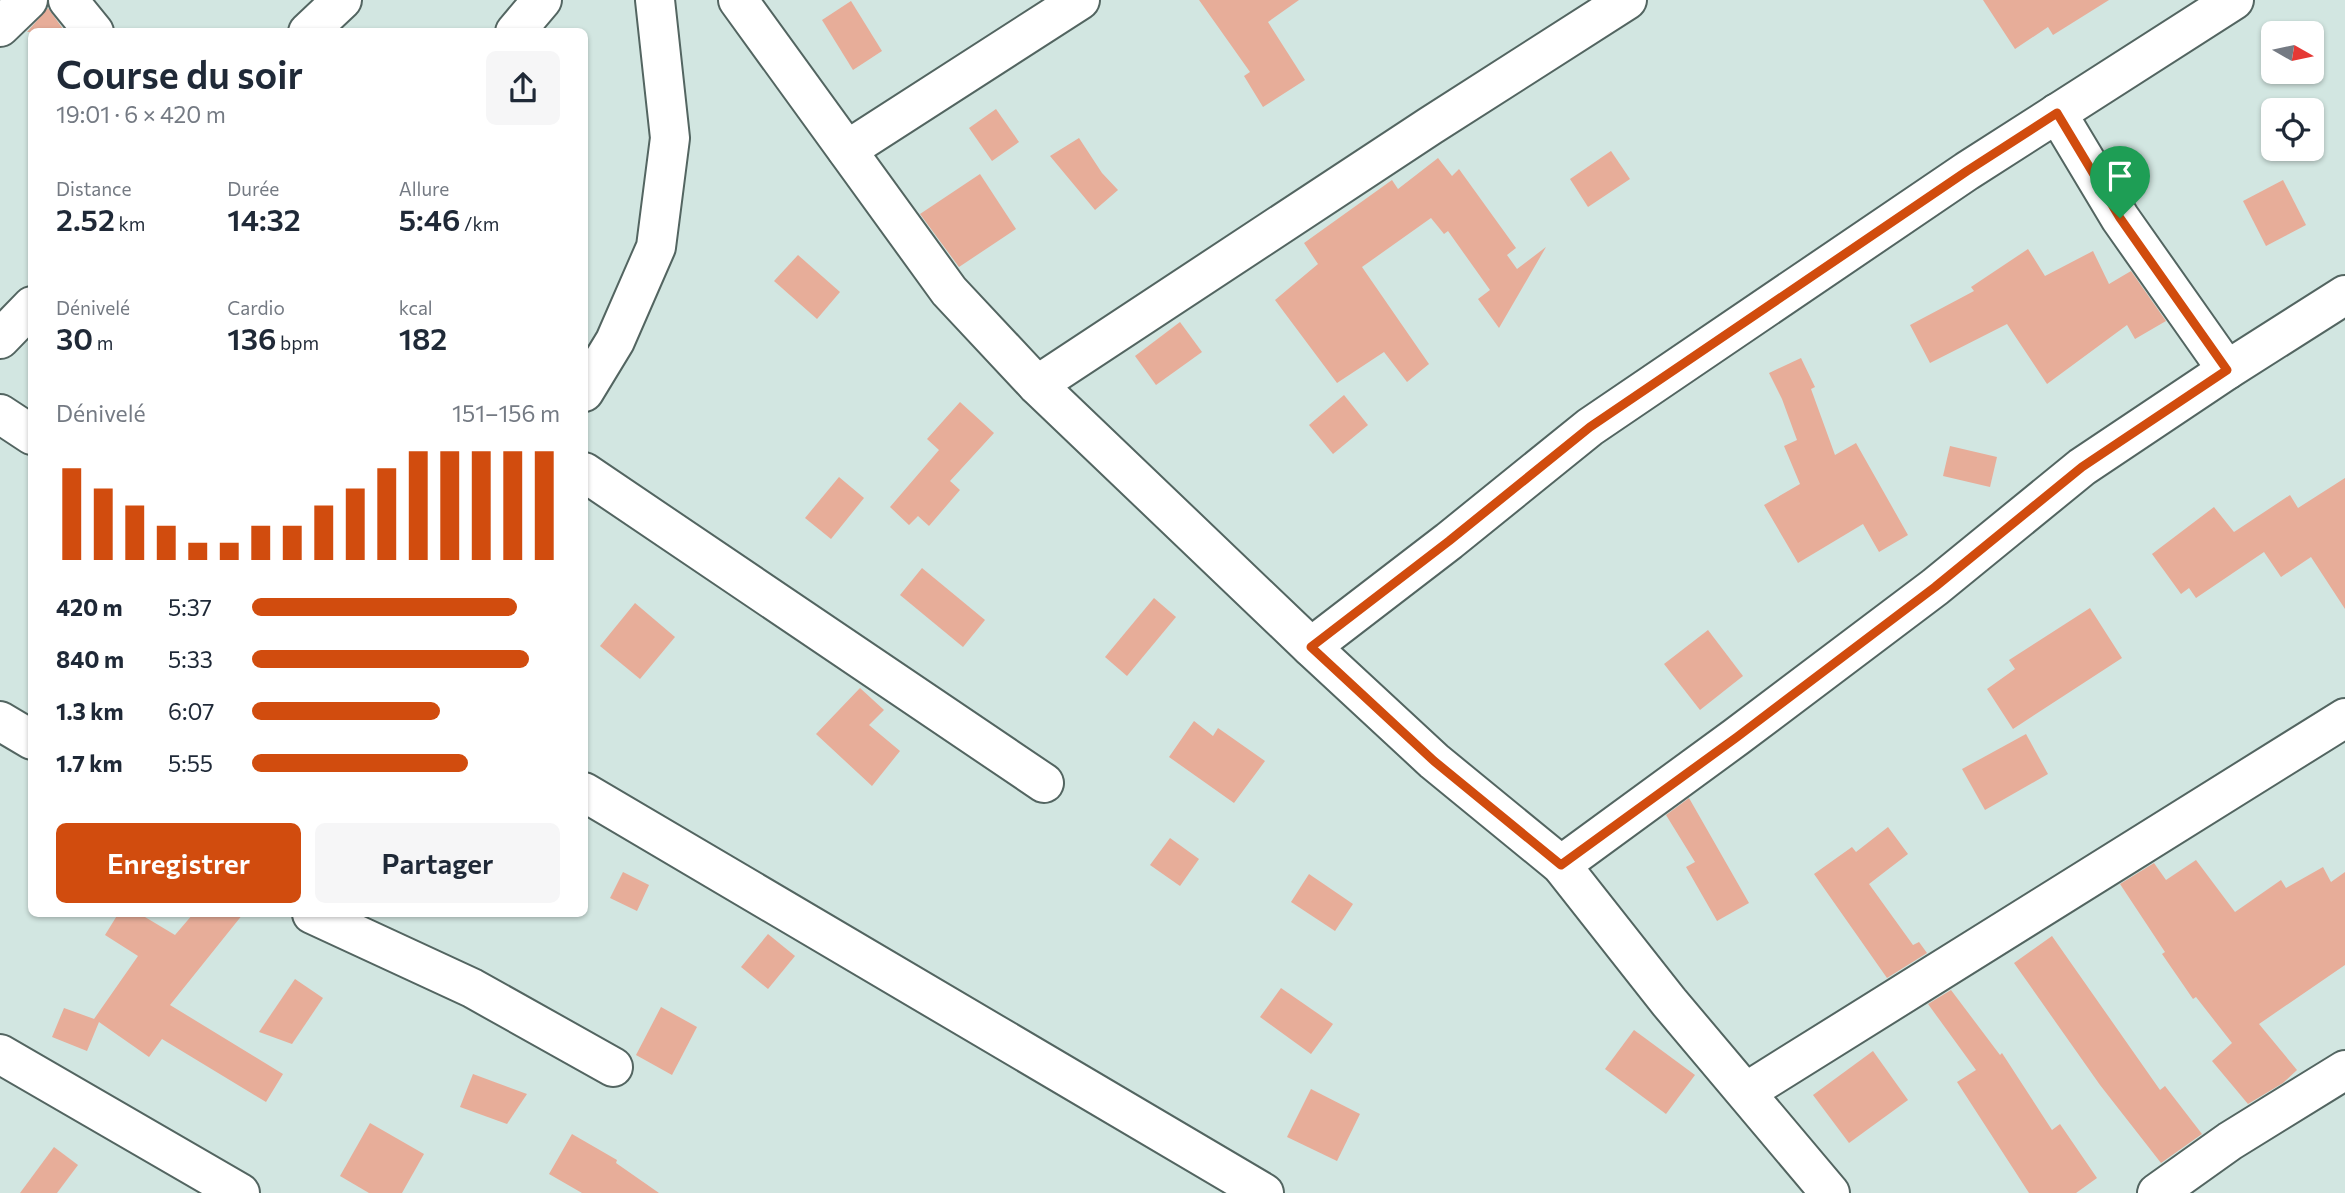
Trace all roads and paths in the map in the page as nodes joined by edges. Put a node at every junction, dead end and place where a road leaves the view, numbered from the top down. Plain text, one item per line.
1 (28, 0) edge
2 (68, 0) edge
3 (342, 0) edge
4 (542, 0) edge
5 (655, 0) edge
6 (738, 0) edge
7 (1080, 0) edge
8 (1627, 0) edge
9 (2234, 0) edge
10 (0, 27) edge
11 (91, 28) edge
12 (312, 28) edge
13 (518, 28) edge
14 (2057, 113) junction
15 (847, 150) junction
16 (2345, 295) edge
17 (28, 310) edge
18 (0, 339) edge
19 (2227, 370) junction
20 (588, 385) edge
21 (1037, 385) junction
22 (0, 414) edge
23 (28, 432) edge
24 (588, 475) edge
25 (1311, 647) junction
26 (2345, 718) edge
27 (0, 721) edge
28 (28, 738) edge
29 (1044, 783) dead end
30 (588, 794) edge
31 (1561, 865) junction
32 (318, 917) edge
33 (0, 1054) edge
34 (613, 1067) dead end
35 (2345, 1070) edge
36 (1746, 1092) junction
37 (240, 1193) edge
38 (1264, 1193) edge
39 (1830, 1193) edge
40 (2157, 1193) edge

1 - 10 street
2 - 11 street
3 - 12 street
4 - 13 street
5 - 20 street
6 - 15 street
7 - 15 street
8 - 21 street
9 - 14 street
14 - 19 street
14 - 25 street
15 - 21 street
16 - 19 street
17 - 18 street
19 - 31 street
21 - 25 street
22 - 23 street
24 - 29 street
25 - 31 street
26 - 36 street
27 - 28 street
30 - 38 street
31 - 36 street
32 - 34 street
33 - 37 street
35 - 40 street
36 - 39 street

